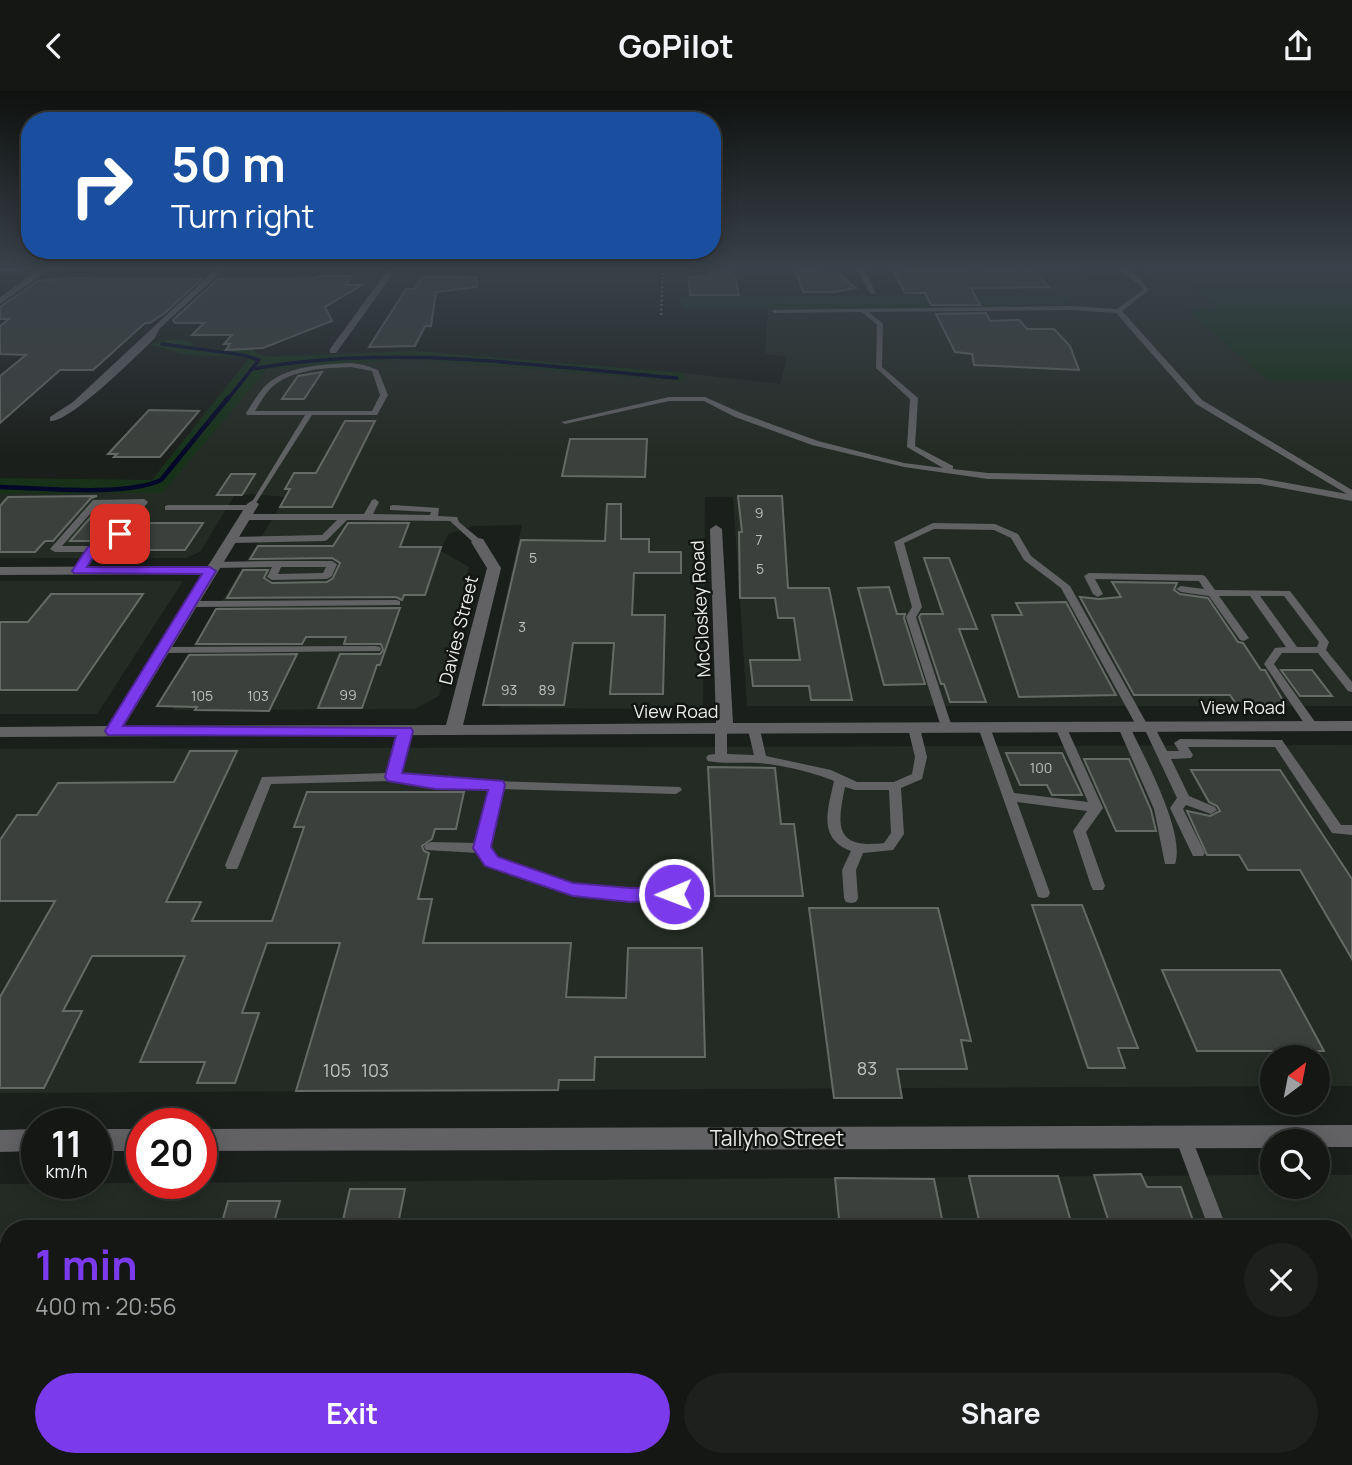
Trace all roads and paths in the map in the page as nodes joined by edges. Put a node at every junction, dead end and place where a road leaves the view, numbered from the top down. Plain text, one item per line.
1 (154, 331) edge
2 (347, 331) edge
3 (880, 331) edge
4 (1136, 331) edge
5 (333, 351) dead end
6 (310, 413) junction
7 (54, 419) dead end
8 (565, 422) dead end
9 (956, 472) junction
10 (1352, 496) edge
11 (375, 502) dead end
12 (168, 508) dead end
13 (393, 508) dead end
14 (249, 509) junction
15 (345, 517) junction
16 (367, 517) junction
17 (433, 518) junction
18 (716, 529) dead end
19 (230, 540) junction
20 (478, 542) joint
21 (92, 549) junction
22 (278, 564) junction
23 (212, 568) junction
24 (0, 571) edge
25 (78, 571) junction
26 (1181, 589) dead end
27 (1212, 593) junction
28 (1253, 593) junction
29 (1098, 594) dead end
30 (396, 603) dead end
31 (191, 604) junction
32 (1244, 638) dead end
33 (376, 649) dead end
34 (163, 650) junction
35 (1294, 650) junction
36 (1321, 650) junction
37 (1352, 689) edge
38 (1312, 726) junction
39 (1352, 726) edge
40 (946, 727) junction
41 (984, 727) junction
42 (1061, 727) junction
43 (1124, 727) junction
44 (1146, 727) junction
45 (1266, 727) junction
46 (914, 728) junction
47 (723, 730) junction
48 (754, 730) junction
49 (113, 731) junction
50 (405, 731) junction
51 (453, 731) junction
52 (0, 732) edge
53 (1278, 743) junction
54 (1162, 755) junction
55 (761, 759) junction
56 (393, 777) junction
57 (841, 779) junction
58 (497, 785) junction
59 (895, 786) junction
60 (676, 790) dead end
61 (1009, 797) junction
62 (1184, 799) junction
63 (1097, 808) junction
64 (1211, 810) dead end
65 (1352, 830) edge
66 (431, 847) dead end
67 (482, 848) junction
68 (859, 848) junction
69 (1198, 853) dead end
70 (1170, 861) dead end
71 (232, 865) dead end
72 (1098, 886) dead end
73 (1043, 893) dead end
74 (674, 894) dead end
75 (851, 898) dead end
76 (1352, 1136) edge
77 (1183, 1137) junction
78 (21, 1140) edge
79 (217, 1140) edge
80 (0, 1141) edge
81 (1215, 1220) edge

1 - 7 street
2 - 5 street
3 - 9 lane
4 - 10 lane
6 - 6 lane
6 - 14 lane
8 - 9 lane
9 - 10 lane
11 - 16 lane
12 - 14 lane
13 - 17 lane
14 - 15 lane
14 - 19 street
15 - 16 lane
15 - 19 lane
16 - 17 lane
17 - 20 lane
18 - 47 street, McCloskey Road
19 - 23 street
20 - 51 street, Davies Street
21 - 21 lane
21 - 25 lane
22 - 22 lane
22 - 23 lane
23 - 25 street
23 - 31 street
24 - 25 street
26 - 27 lane
27 - 28 lane
27 - 29 lane
27 - 32 lane
28 - 35 lane
28 - 36 lane
30 - 31 lane
31 - 34 street
33 - 34 lane
34 - 49 street
35 - 36 lane
35 - 38 lane
36 - 37 lane
38 - 39 street, View Road
38 - 45 street, View Road
40 - 41 street, View Road
40 - 44 lane
40 - 46 street, View Road
41 - 42 street, View Road
41 - 61 lane
42 - 43 street, View Road
42 - 63 lane
43 - 44 street, View Road
43 - 70 lane
44 - 45 street, View Road
44 - 54 lane
45 - 53 lane
46 - 48 street, View Road
46 - 59 lane
47 - 48 street, View Road
47 - 51 street, View Road
47 - 55 lane
48 - 55 lane
49 - 50 street, View Road
49 - 52 street, View Road
50 - 51 street, View Road
50 - 56 lane
53 - 54 lane
53 - 65 lane
54 - 62 lane
55 - 57 lane
56 - 58 lane
56 - 71 lane
57 - 59 lane
57 - 68 lane
58 - 60 lane
58 - 67 lane
59 - 68 lane
61 - 63 lane
61 - 73 lane
62 - 64 lane
62 - 69 lane
63 - 72 lane
66 - 67 lane
67 - 74 lane
68 - 75 lane
76 - 77 street, Tallyho Street
77 - 79 street, Tallyho Street
77 - 81 lane
78 - 80 street

